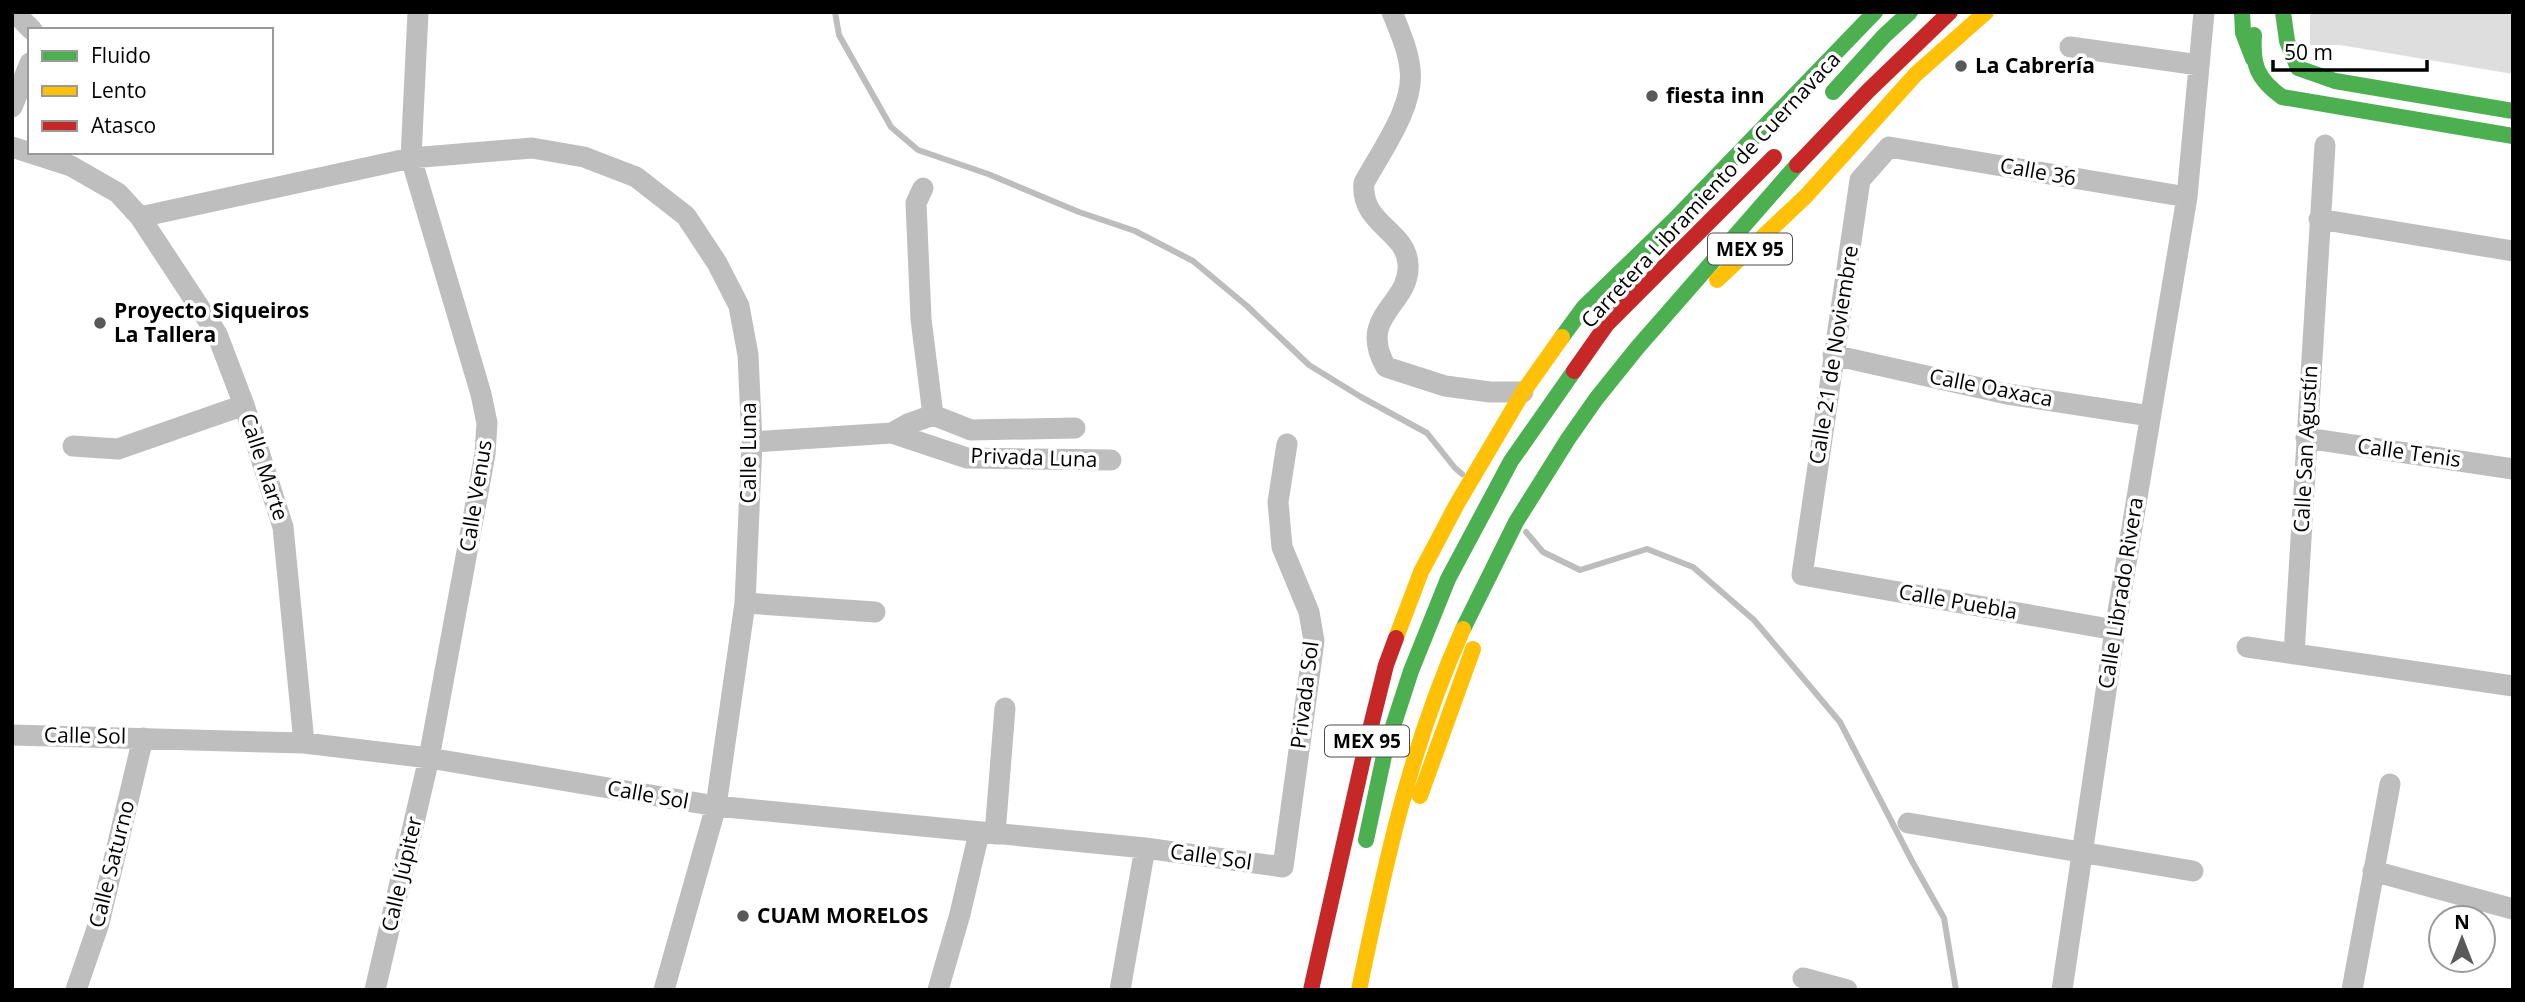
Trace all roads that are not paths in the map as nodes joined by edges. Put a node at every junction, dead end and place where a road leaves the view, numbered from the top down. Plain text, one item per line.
1 (418, 12) edge
2 (1392, 12) edge
3 (1875, 12) edge
4 (1910, 12) edge
5 (1950, 12) edge
6 (1986, 12) edge
7 (2204, 12) edge
8 (2242, 12) edge
9 (2257, 12) edge
10 (2283, 12) edge
11 (12, 16) edge
12 (30, 28) edge
13 (2070, 47) dead end
14 (2253, 60) junction
15 (2199, 65) junction
16 (28, 68) edge
17 (1821, 106) dead end
18 (12, 107) edge
19 (2513, 111) edge
20 (2513, 136) edge
21 (1785, 145) dead end
22 (2325, 145) dead end
23 (1889, 146) joint
24 (34, 154) edge
25 (411, 158) junction
26 (923, 188) dead end
27 (2187, 197) junction
28 (140, 218) junction
29 (2319, 219) junction
30 (2513, 251) edge
31 (1833, 355) junction
32 (1632, 380) dead end
33 (1523, 391) junction
34 (244, 405) junction
35 (933, 415) junction
36 (2150, 416) junction
37 (1075, 428) dead end
38 (892, 433) junction
39 (2306, 438) junction
40 (752, 442) junction
41 (1287, 444) dead end
42 (74, 446) dead end
43 (1111, 460) dead end
44 (2513, 469) edge
45 (1564, 476) dead end
46 (1534, 504) junction
47 (1512, 542) junction
48 (1802, 575) joint
49 (745, 603) junction
50 (875, 612) dead end
51 (2115, 630) junction
52 (2247, 646) dead end
53 (2294, 654) junction
54 (2513, 686) edge
55 (1005, 708) dead end
56 (12, 735) edge
57 (143, 738) junction
58 (304, 743) junction
59 (429, 758) junction
60 (2390, 784) dead end
61 (716, 806) junction
62 (1416, 814) dead end
63 (1908, 823) dead end
64 (987, 833) junction
65 (1145, 848) junction
66 (1363, 853) dead end
67 (2081, 853) junction
68 (1283, 867) joint
69 (2193, 871) dead end
70 (2373, 871) junction
71 (2513, 909) edge
72 (1803, 978) dead end
73 (76, 990) edge
74 (375, 990) edge
75 (664, 990) edge
76 (939, 990) edge
77 (1120, 990) edge
78 (1311, 990) edge
79 (1359, 990) edge
80 (1847, 990) edge
81 (2062, 990) edge
82 (2351, 990) edge

1 - 25 street, Calle Venus
2 - 33 street
3 - 33 main road, MEX 95
4 - 17 main road, Carretera Libramiento de Cuernavaca
5 - 46 main road, MEX 95
6 - 32 main road, MEX 95
7 - 15 street, Calle Librado Rivera
8 - 14 main road
9 - 14 main road
10 - 19 main road
11 - 12 street
13 - 15 street
14 - 20 main road
15 - 27 street, Calle Librado Rivera
16 - 18 street
21 - 66 main road, Carretera Libramiento de Cuernavaca / MEX 95
22 - 29 street, Calle San Agustín
23 - 27 street, Calle 36
23 - 31 street, Calle 21 de Noviembre
24 - 28 street
25 - 28 street
25 - 40 street, Calle Luna
25 - 59 street, Calle Venus
26 - 35 street
27 - 36 street, Calle Librado Rivera
28 - 34 street, Calle Marte
29 - 30 street
29 - 39 street, Calle San Agustín
31 - 36 street, Calle Oaxaca
31 - 48 street, Calle 21 de Noviembre
33 - 78 main road, MEX 95
34 - 42 street
34 - 58 street, Calle Marte
35 - 37 street
35 - 38 street
36 - 51 street, Calle Librado Rivera
38 - 40 street, Privada Luna
38 - 43 street, Privada Luna
39 - 44 street, Calle Tenis
39 - 53 street, Calle San Agustín
40 - 49 street, Calle Luna
41 - 68 street, Privada Sol
45 - 46 main road, MEX 95
46 - 47 main road, MEX 95
47 - 62 main road, MEX 95
47 - 79 main road, MEX 95
48 - 51 street, Calle Puebla
49 - 50 street
49 - 61 street, Calle Luna
51 - 67 street, Calle Librado Rivera
52 - 53 street
53 - 54 street
55 - 64 street
56 - 57 street, Calle Sol
57 - 58 street, Calle Sol
57 - 73 street, Calle Saturno
58 - 59 street, Calle Sol
59 - 61 street, Calle Sol
59 - 74 street, Calle Júpiter
60 - 70 street
61 - 64 street, Calle Sol
61 - 75 street, Calle Luna
63 - 67 street
64 - 65 street, Calle Sol
64 - 76 street
65 - 68 street, Calle Sol
65 - 77 street
67 - 69 street
67 - 81 street, Calle Librado Rivera
70 - 71 street
70 - 82 street
72 - 80 street

